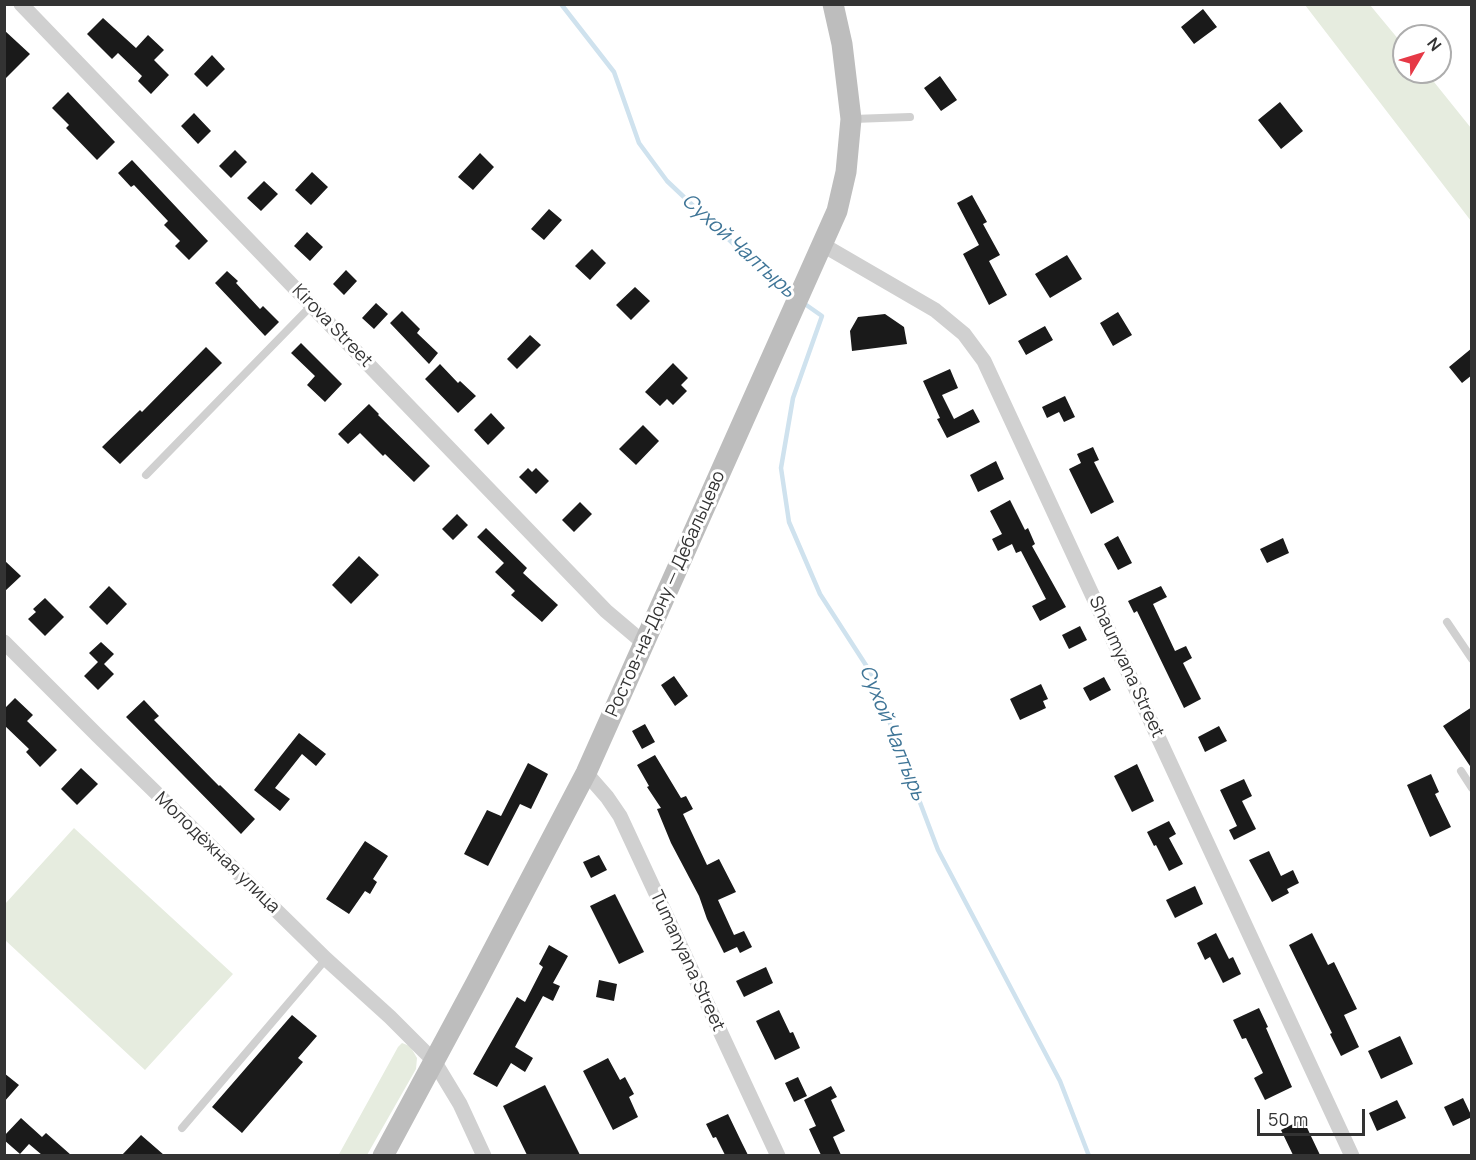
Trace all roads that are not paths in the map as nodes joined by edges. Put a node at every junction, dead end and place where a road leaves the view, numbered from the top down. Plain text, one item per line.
1 (21, 4) edge
2 (833, 4) edge
3 (910, 117) dead end
4 (851, 119) junction
5 (823, 245) junction
6 (312, 305) junction
7 (146, 476) dead end
8 (1447, 621) dead end
9 (4, 642) edge
10 (645, 645) junction
11 (1472, 659) edge
12 (1461, 771) dead end
13 (586, 773) junction
14 (1472, 788) edge
15 (326, 959) junction
16 (434, 1061) junction
17 (182, 1128) dead end
18 (383, 1155) edge
19 (484, 1155) edge
20 (778, 1155) edge
21 (1352, 1155) edge

1 - 6 street, Kirova Street
2 - 4 street, Ростов-на-Дону — Дебальцево
3 - 4 lane
4 - 5 street, Ростов-на-Дону — Дебальцево
5 - 10 street, Ростов-на-Дону — Дебальцево
5 - 21 street, Shaumyana Street
6 - 7 lane
6 - 10 street, Kirova Street
8 - 11 lane
9 - 15 street, Молодёжная улица
10 - 13 street, Ростов-на-Дону — Дебальцево
12 - 14 lane
13 - 16 street, Ростов-на-Дону — Дебальцево
13 - 20 street, Tumanyana Street
15 - 16 street, Молодёжная улица
15 - 17 lane
16 - 18 street, Ростов-на-Дону — Дебальцево
16 - 19 street, Молодёжная улица

